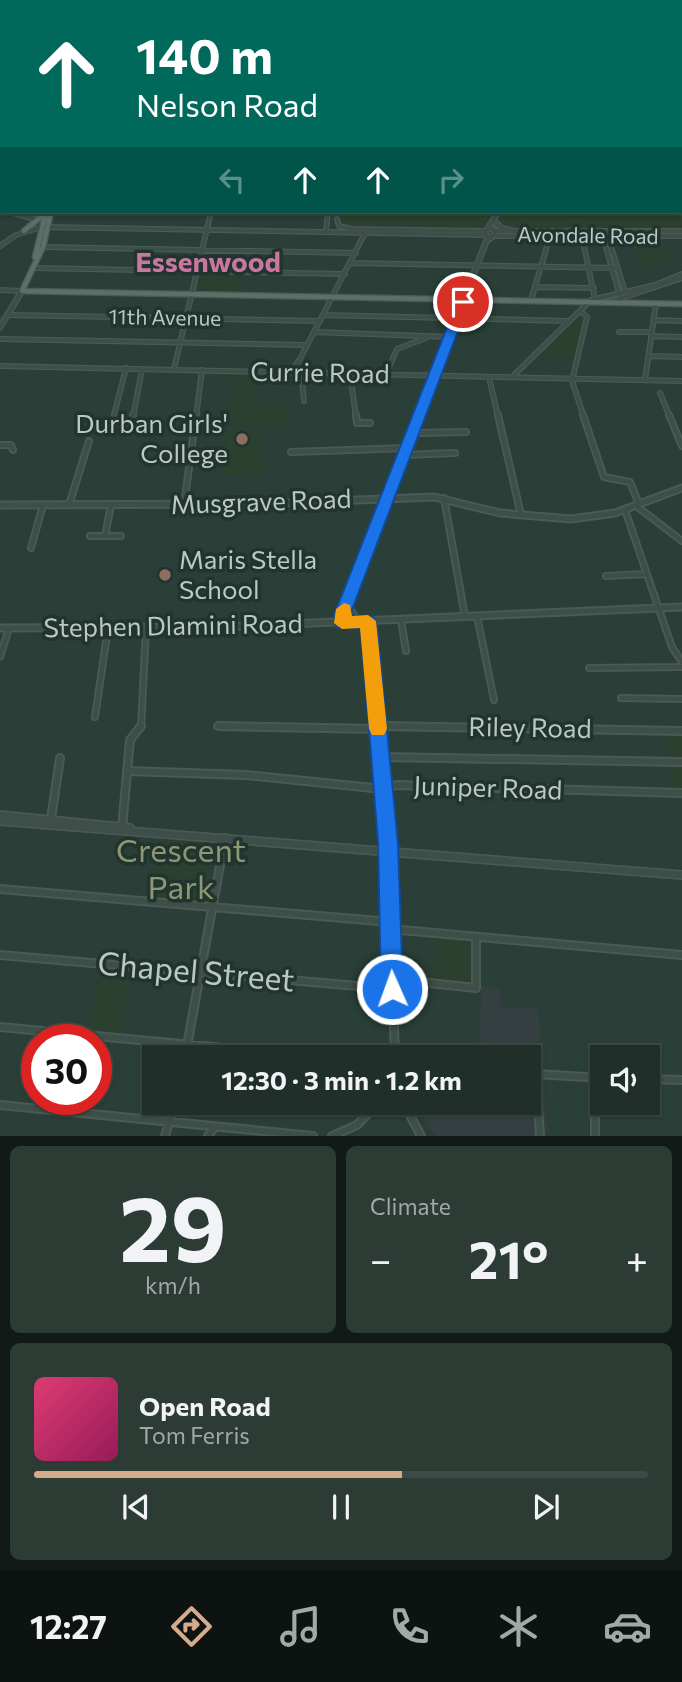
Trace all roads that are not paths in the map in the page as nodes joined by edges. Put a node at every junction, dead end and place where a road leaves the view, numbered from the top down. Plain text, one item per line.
1 (16, 214) edge
2 (46, 214) edge
3 (48, 214) edge
4 (211, 214) edge
5 (328, 214) edge
6 (337, 214) edge
7 (497, 214) edge
8 (35, 219) dead end
9 (337, 219) junction
10 (495, 220) junction
11 (46, 227) junction
12 (207, 229) junction
13 (352, 229) junction
14 (27, 230) junction
15 (367, 230) junction
16 (328, 231) junction
17 (336, 231) junction
18 (517, 232) junction
19 (489, 233) junction
20 (682, 233) edge
21 (551, 234) junction
22 (605, 235) junction
23 (40, 237) junction
24 (582, 237) junction
25 (486, 243) joint
26 (0, 245) edge
27 (43, 247) junction
28 (203, 250) junction
29 (356, 253) junction
30 (350, 263) junction
31 (477, 265) junction
32 (33, 266) junction
33 (542, 266) junction
34 (588, 268) junction
35 (610, 268) junction
36 (617, 268) junction
37 (197, 271) junction
38 (345, 274) junction
39 (681, 276) edge
40 (193, 287) junction
41 (536, 287) junction
42 (594, 288) junction
43 (0, 290) edge
44 (22, 291) junction
45 (191, 294) junction
46 (201, 294) junction
47 (626, 294) junction
48 (620, 295) junction
49 (332, 296) junction
50 (464, 298) junction
51 (597, 298) junction
52 (531, 300) junction
53 (590, 302) junction
54 (608, 303) junction
55 (656, 303) junction
56 (682, 304) edge
57 (580, 311) junction
58 (10, 315) junction
59 (323, 315) junction
60 (187, 318) junction
61 (457, 318) junction
62 (654, 320) junction
63 (320, 321) junction
64 (569, 321) junction
65 (682, 321) edge
66 (0, 327) edge
67 (314, 332) junction
68 (619, 332) dead end
69 (0, 333) edge
70 (652, 334) junction
71 (430, 336) junction
72 (450, 337) junction
73 (682, 337) edge
74 (9, 339) junction
75 (0, 340) edge
76 (181, 342) junction
77 (307, 345) junction
78 (649, 356) junction
79 (682, 357) edge
80 (300, 359) junction
81 (0, 366) edge
82 (126, 368) junction
83 (142, 369) junction
84 (174, 369) junction
85 (202, 370) junction
86 (290, 372) junction
87 (303, 372) junction
88 (350, 373) junction
89 (386, 374) junction
90 (434, 376) junction
91 (489, 377) junction
92 (512, 377) junction
93 (572, 378) junction
94 (645, 380) junction
95 (682, 381) edge
96 (660, 393) dead end
97 (304, 401) dead end
98 (114, 415) dead end
99 (370, 423) dead end
100 (131, 425) dead end
101 (676, 430) junction
102 (682, 430) edge
103 (466, 432) dead end
104 (412, 433) junction
105 (89, 441) dead end
106 (0, 445) edge
107 (682, 446) edge
108 (407, 447) junction
109 (13, 450) dead end
110 (290, 452) dead end
111 (455, 453) dead end
112 (404, 455) junction
113 (682, 488) edge
114 (387, 498) junction
115 (444, 498) junction
116 (0, 505) edge
117 (43, 505) junction
118 (69, 505) junction
119 (111, 505) junction
120 (184, 505) junction
121 (637, 505) junction
122 (625, 509) junction
123 (521, 515) junction
124 (90, 536) dead end
125 (105, 536) junction
126 (121, 536) dead end
127 (682, 541) edge
128 (31, 548) dead end
129 (647, 574) junction
130 (606, 576) dead end
131 (347, 603) junction
132 (682, 607) edge
133 (659, 608) junction
134 (465, 617) junction
135 (477, 617) junction
136 (401, 620) junction
137 (368, 621) junction
138 (357, 622) junction
139 (342, 623) junction
140 (0, 628) edge
141 (9, 628) junction
142 (108, 628) junction
143 (146, 628) junction
144 (406, 651) dead end
145 (0, 657) edge
146 (682, 665) edge
147 (589, 668) dead end
148 (621, 698) dead end
149 (682, 699) edge
150 (494, 700) dead end
151 (95, 717) dead end
152 (217, 726) dead end
153 (378, 727) junction
154 (682, 731) edge
155 (381, 757) junction
156 (60, 758) dead end
157 (682, 762) edge
158 (127, 771) junction
159 (383, 785) junction
160 (682, 793) edge
161 (4, 818) edge
162 (51, 819) junction
163 (122, 828) junction
164 (225, 838) junction
165 (388, 850) junction
166 (682, 875) edge
167 (0, 889) edge
168 (212, 907) junction
169 (390, 926) junction
170 (476, 937) junction
171 (0, 955) edge
172 (682, 955) edge
173 (201, 971) junction
174 (392, 979) junction
175 (392, 989) junction
176 (0, 1027) edge
177 (187, 1045) joint
178 (394, 1045) edge
179 (590, 1077) edge
180 (660, 1079) edge
181 (682, 1080) edge
182 (0, 1105) edge
183 (172, 1115) edge
184 (367, 1115) edge
185 (410, 1115) edge
186 (596, 1115) edge
187 (170, 1121) junction
188 (215, 1128) junction
189 (165, 1136) edge
190 (208, 1136) edge
191 (313, 1136) edge
192 (332, 1136) edge
193 (421, 1136) edge
194 (540, 1136) edge
195 (595, 1136) edge

1 - 8 street
2 - 14 main road
3 - 11 main road
4 - 12 street
5 - 16 street
6 - 9 street
7 - 10 street
9 - 13 street
9 - 17 street
10 - 18 street
10 - 19 street
11 - 12 street, Avondale Road
11 - 14 street, Avondale Road
11 - 23 main road
11 - 27 main road
12 - 16 street, Avondale Road
12 - 28 street
13 - 15 street, Avondale Road
13 - 17 street, Avondale Road
14 - 23 main road
14 - 26 street, Avondale Road
15 - 17 street, Avondale Road
15 - 19 street, Avondale Road
15 - 29 street
16 - 17 street, Avondale Road
18 - 19 street, Avondale Road
18 - 21 street, Avondale Road
19 - 21 street, Avondale Road
19 - 25 street
20 - 22 street, Avondale Road
21 - 22 street, Avondale Road
21 - 24 street, Avondale Road
21 - 33 street
22 - 24 street, Avondale Road
22 - 35 street
22 - 36 street
23 - 32 main road
24 - 34 street
25 - 31 street
27 - 28 street
27 - 32 main road
28 - 29 street
28 - 37 street
29 - 30 street
30 - 31 street
30 - 38 street
31 - 33 street
31 - 50 street
32 - 37 street
32 - 44 main road
33 - 34 street
33 - 41 street
34 - 35 street
34 - 42 street
35 - 36 street
35 - 48 street
36 - 47 street
37 - 38 street
37 - 40 street
38 - 49 street
39 - 47 street
40 - 45 street
40 - 46 main road
41 - 42 street
41 - 52 street
42 - 51 street
43 - 44 street
44 - 45 main road
44 - 58 street
45 - 46 main road
45 - 60 street
46 - 49 main road
47 - 48 street
48 - 51 street
48 - 54 street
49 - 50 main road
49 - 59 street
50 - 52 main road
50 - 61 street
51 - 53 street
52 - 53 main road
53 - 54 main road
53 - 57 street
54 - 55 main road
55 - 56 main road
55 - 62 street
57 - 64 street
57 - 93 street
58 - 60 street, 11th Avenue
58 - 66 street
59 - 61 street
59 - 63 street
60 - 63 street, 11th Avenue
60 - 76 street
61 - 64 street
61 - 72 street
62 - 65 street
62 - 70 street
63 - 67 street
64 - 92 street
67 - 71 street
67 - 77 street
68 - 70 street
69 - 74 street
70 - 73 street
70 - 78 street
71 - 72 street
71 - 89 street
72 - 90 street
74 - 75 street
74 - 76 street
76 - 77 street
76 - 84 street
77 - 80 street
78 - 79 street
78 - 94 street
80 - 86 street
80 - 87 street
81 - 82 street, Currie Road
82 - 83 street, Currie Road
82 - 98 street
83 - 84 street, Currie Road
83 - 100 street
84 - 85 street, Currie Road
85 - 86 street, Currie Road
85 - 120 street
86 - 87 street, Currie Road
87 - 88 street, Currie Road
87 - 97 street
88 - 89 street, Currie Road
88 - 99 street
89 - 90 street, Currie Road
90 - 91 street, Currie Road
90 - 104 street
91 - 92 street, Currie Road
91 - 123 street
92 - 93 street, Currie Road
93 - 94 street, Currie Road
93 - 121 street
94 - 95 street, Currie Road
96 - 101 street
101 - 102 street
101 - 107 street
103 - 104 street
104 - 108 street
105 - 118 street
106 - 109 street
108 - 110 street
108 - 112 street
111 - 112 street
112 - 114 street
113 - 121 street, Musgrave Road
114 - 115 street, Musgrave Road
114 - 120 street, Musgrave Road
114 - 131 street
115 - 123 street, Musgrave Road
115 - 134 street
116 - 117 street, Musgrave Road
117 - 118 street, Musgrave Road
117 - 128 street
118 - 119 street, Musgrave Road
119 - 120 street, Musgrave Road
119 - 125 street
121 - 122 street, Musgrave Road
121 - 127 street
122 - 123 street, Musgrave Road
122 - 129 street
124 - 125 street
125 - 126 street
129 - 130 street
129 - 133 street
131 - 138 street
131 - 139 street
132 - 133 street, Stephen Dlamini Road
133 - 135 street, Stephen Dlamini Road
133 - 146 street
134 - 135 street, Stephen Dlamini Road
134 - 136 street, Stephen Dlamini Road
135 - 150 street
136 - 137 street, Stephen Dlamini Road
136 - 144 street
137 - 138 street, Stephen Dlamini Road
137 - 153 street
138 - 139 street, Stephen Dlamini Road
139 - 143 street, Stephen Dlamini Road
140 - 141 street, Stephen Dlamini Road
141 - 142 street, Stephen Dlamini Road
141 - 145 street
142 - 143 street, Stephen Dlamini Road
142 - 151 street
143 - 158 street
146 - 147 street
148 - 149 street
152 - 153 street, Riley Road
153 - 154 street, Riley Road
153 - 155 street
155 - 157 street
155 - 159 street
156 - 162 street
158 - 159 street, Juniper Road
158 - 163 street
159 - 160 street, Juniper Road
159 - 165 street
161 - 162 street
161 - 163 street
162 - 163 street
163 - 164 street
164 - 165 street
164 - 168 street
165 - 166 street
165 - 169 street
167 - 168 street
168 - 169 street
168 - 173 street
169 - 170 street
169 - 174 street
170 - 172 street
170 - 174 street
171 - 173 street, Chapel Street
173 - 175 street, Chapel Street
173 - 177 street
174 - 175 street
175 - 178 street
176 - 177 street
179 - 194 street
180 - 181 street
182 - 187 street
183 - 187 street
184 - 192 street
185 - 193 street
186 - 195 street
187 - 188 street
187 - 189 street
188 - 190 street
188 - 191 street

